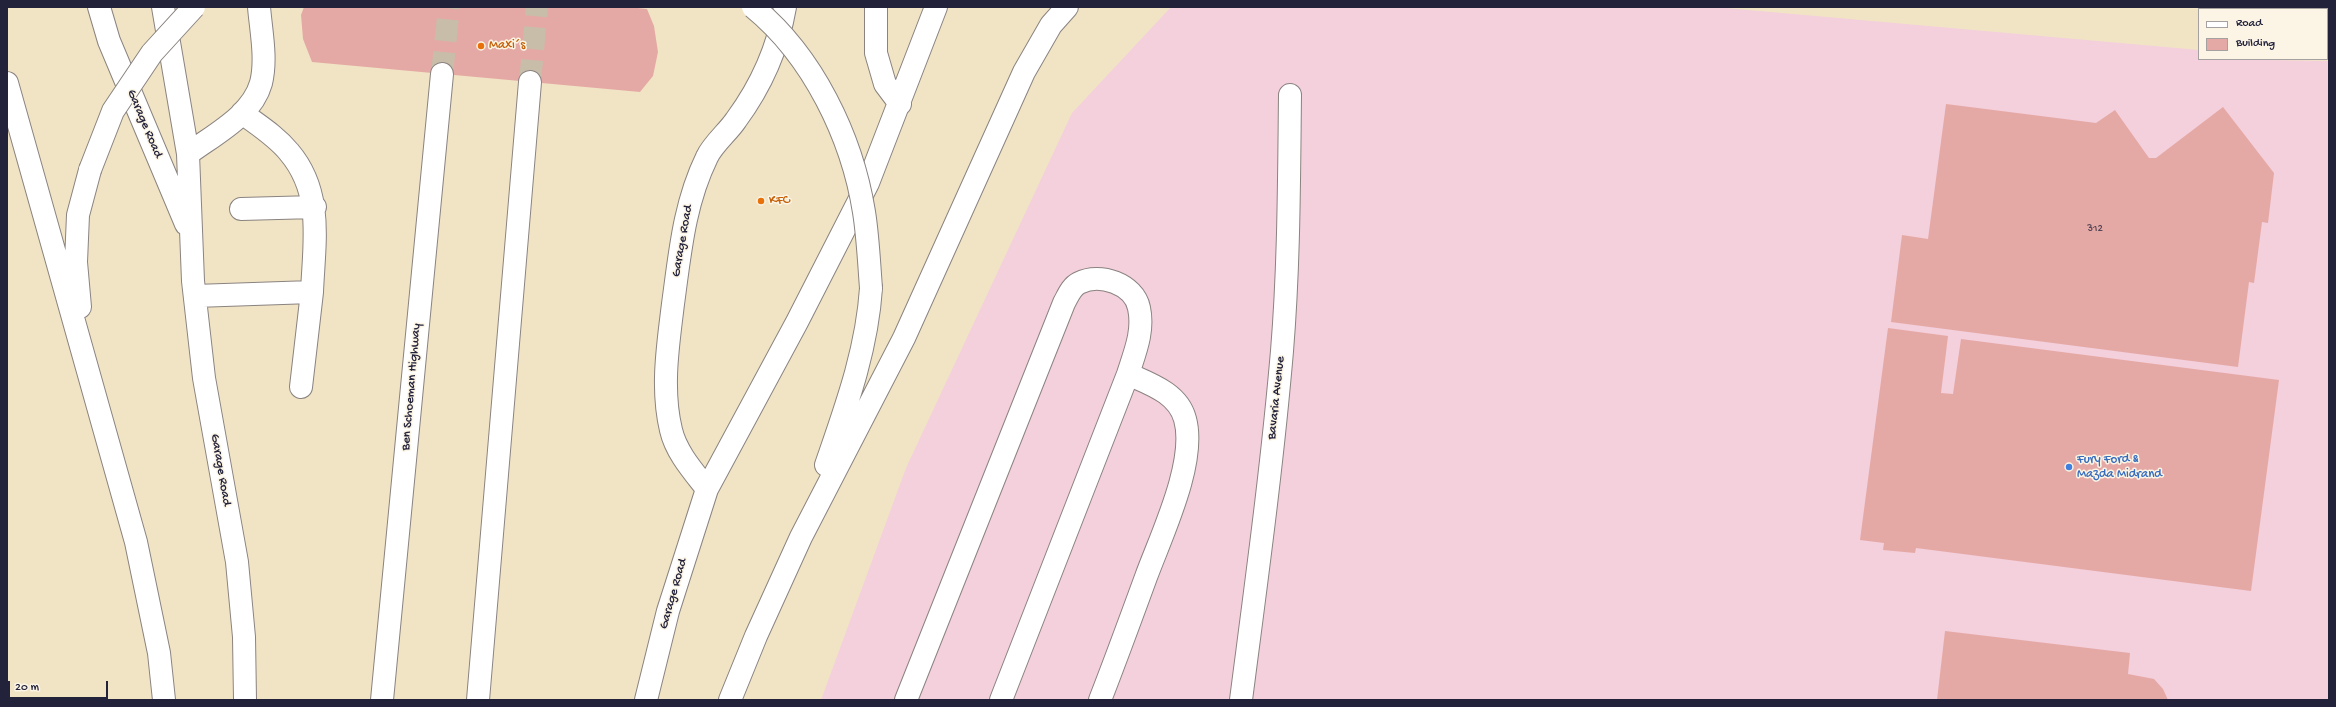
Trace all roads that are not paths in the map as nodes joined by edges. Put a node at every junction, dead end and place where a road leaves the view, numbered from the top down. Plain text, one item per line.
1 (99, 7) edge
2 (163, 7) edge
3 (194, 7) edge
4 (259, 7) edge
5 (753, 7) edge
6 (785, 7) edge
7 (876, 7) edge
8 (936, 7) edge
9 (1067, 7) edge
10 (442, 74) tunnel mouth
11 (530, 82) tunnel mouth
12 (7, 84) edge
13 (1290, 95) dead end
14 (900, 104) junction
15 (242, 113) junction
16 (188, 154) junction
17 (315, 207) junction
18 (241, 209) dead end
19 (193, 240) junction
20 (312, 292) junction
21 (195, 296) junction
22 (84, 356) junction
23 (1128, 374) junction
24 (301, 387) dead end
25 (707, 489) junction
26 (801, 537) junction
27 (164, 700) edge
28 (245, 700) edge
29 (382, 700) edge
30 (478, 700) edge
31 (646, 700) edge
32 (730, 700) edge
33 (906, 700) edge
34 (1001, 700) edge
35 (1100, 700) edge
36 (1241, 700) edge

1 - 19 main road, Garage Road
2 - 16 main road, Garage Road
3 - 22 main road, bridge
4 - 15 main road
5 - 26 main road, bridge
6 - 25 main road, Garage Road
7 - 14 main road
8 - 14 main road, Garage Road
9 - 26 main road
10 - 29 main road, Ben Schoeman Highway
11 - 30 main road
12 - 22 main road
13 - 36 main road, Bavaria Avenue
14 - 25 main road, Garage Road
15 - 16 main road
15 - 17 main road
16 - 19 main road, Garage Road
17 - 18 main road
17 - 20 main road
19 - 21 main road, Garage Road
20 - 21 main road
20 - 24 main road
21 - 28 main road, Garage Road
22 - 27 main road
23 - 33 main road
23 - 34 main road
23 - 35 main road
25 - 31 main road, Garage Road
26 - 32 main road

